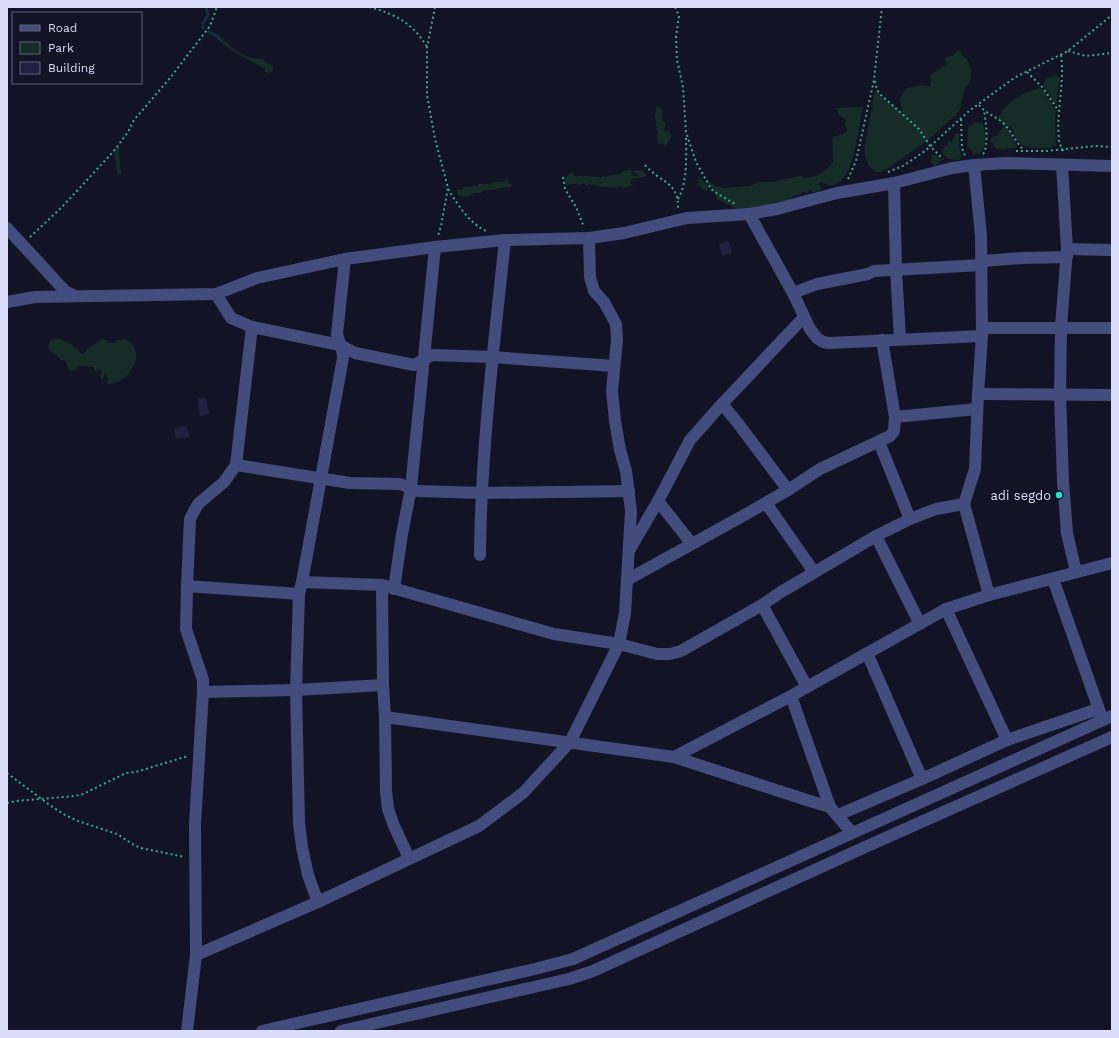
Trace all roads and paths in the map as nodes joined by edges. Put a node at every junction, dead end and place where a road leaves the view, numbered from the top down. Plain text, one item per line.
1 (217, 7) edge
2 (369, 7) edge
3 (435, 7) edge
4 (675, 7) edge
5 (882, 7) edge
6 (1112, 16) edge
7 (427, 48) junction
8 (1068, 51) junction
9 (1112, 53) edge
10 (1061, 55) junction
11 (1027, 72) junction
12 (874, 80) junction
13 (979, 104) junction
14 (984, 111) junction
15 (1059, 111) junction
16 (960, 119) junction
17 (686, 132) junction
18 (930, 146) junction
19 (1112, 147) edge
20 (1063, 149) junction
21 (1025, 151) junction
22 (1010, 152) dead end
23 (986, 157) dead end
24 (974, 160) junction
25 (645, 165) dead end
26 (1062, 165) junction
27 (1112, 166) edge
28 (952, 168) junction
29 (888, 172) dead end
30 (563, 177) dead end
31 (894, 183) junction
32 (448, 188) junction
33 (837, 193) junction
34 (678, 199) junction
35 (749, 214) junction
36 (677, 220) junction
37 (7, 228) edge
38 (488, 232) dead end
39 (589, 238) junction
40 (505, 240) junction
41 (22, 244) junction
42 (434, 247) junction
43 (1112, 250) edge
44 (1067, 253) junction
45 (345, 259) junction
46 (982, 263) junction
47 (896, 269) junction
48 (792, 292) junction
49 (216, 294) junction
50 (73, 295) junction
51 (7, 302) edge
52 (804, 317) junction
53 (252, 327) junction
54 (1061, 327) junction
55 (1112, 328) edge
56 (982, 332) junction
57 (900, 339) junction
58 (882, 340) junction
59 (340, 345) junction
60 (492, 357) junction
61 (424, 359) junction
62 (614, 366) junction
63 (978, 394) junction
64 (1112, 395) edge
65 (1060, 396) junction
66 (722, 404) junction
67 (977, 409) junction
68 (895, 417) junction
69 (879, 442) junction
70 (236, 465) junction
71 (322, 479) junction
72 (411, 488) junction
73 (788, 490) junction
74 (629, 491) junction
75 (482, 493) junction
76 (658, 501) junction
77 (766, 502) junction
78 (964, 504) junction
79 (910, 520) junction
80 (876, 536) junction
81 (692, 544) junction
82 (628, 552) junction
83 (480, 555) dead end
84 (1112, 564) edge
85 (814, 572) junction
86 (1076, 572) junction
87 (1053, 579) junction
88 (627, 580) junction
89 (302, 582) junction
90 (382, 585) junction
91 (186, 586) junction
92 (394, 589) junction
93 (299, 594) junction
94 (989, 595) junction
95 (762, 605) junction
96 (946, 609) junction
97 (920, 624) junction
98 (619, 644) junction
99 (867, 653) junction
100 (383, 685) junction
101 (807, 687) junction
102 (296, 690) junction
103 (203, 692) junction
104 (792, 696) junction
105 (1105, 715) edge
106 (385, 718) junction
107 (1112, 737) edge
108 (1007, 740) junction
109 (570, 742) junction
110 (200, 752) junction
111 (674, 757) junction
112 (7, 773) edge
113 (922, 779) junction
114 (41, 799) junction
115 (7, 803) edge
116 (830, 806) junction
117 (838, 815) junction
118 (852, 833) junction
119 (410, 858) junction
120 (196, 859) junction
121 (714, 895) junction
122 (318, 902) junction
123 (722, 912) junction
124 (196, 955) junction
125 (187, 1031) edge
126 (262, 1031) edge
127 (341, 1031) edge

1 - 41 path
2 - 7 path
3 - 7 path
4 - 17 path
5 - 12 path
6 - 8 path
7 - 32 path
8 - 9 path
8 - 10 path
10 - 11 path
10 - 15 path
11 - 13 path
11 - 15 path
12 - 18 path
12 - 33 path
13 - 14 path
13 - 16 path
14 - 21 path
14 - 24 path
15 - 20 path
16 - 18 path
16 - 24 path
17 - 34 path
17 - 35 path
18 - 28 path
18 - 29 path
19 - 20 path
20 - 21 path
21 - 22 path
23 - 24 path
24 - 26 street
24 - 28 street
24 - 46 street
25 - 34 path
26 - 27 street
26 - 44 street
28 - 31 street
30 - 39 path
31 - 33 street
31 - 47 street
32 - 38 path
32 - 42 path
33 - 35 street
34 - 36 path
35 - 36 street
35 - 48 street
36 - 39 street
37 - 41 street
39 - 40 street
39 - 62 street
40 - 42 street
40 - 60 street
41 - 50 street
42 - 45 street
42 - 61 street
43 - 44 street
44 - 46 street
44 - 54 street
45 - 49 street
45 - 59 street
46 - 47 street
46 - 56 street
47 - 48 street
47 - 57 street
48 - 52 street
49 - 50 street
49 - 53 street
50 - 51 street
52 - 58 street
52 - 66 street
53 - 59 street
53 - 70 street
54 - 55 street
54 - 56 street
54 - 65 street
56 - 57 street
56 - 63 street
57 - 58 street
58 - 68 street
59 - 61 street
59 - 71 street
60 - 61 street
60 - 62 street
60 - 75 street
61 - 72 street
62 - 74 street
63 - 65 street
63 - 67 street
64 - 65 street
65 - 86 street
66 - 73 street
66 - 76 street
67 - 68 street
67 - 78 street
68 - 69 street
69 - 73 street
69 - 79 street
70 - 71 street
70 - 91 street
71 - 72 street
71 - 89 street
72 - 75 street
72 - 92 street
73 - 77 street
74 - 75 street
74 - 82 street
75 - 83 street
76 - 81 street
76 - 82 street
77 - 81 street
77 - 85 street
78 - 79 street
78 - 94 street
79 - 80 street
80 - 85 street
80 - 97 street
81 - 88 street
82 - 88 street
84 - 86 street
85 - 95 street
86 - 87 street
87 - 94 street
87 - 105 street
88 - 98 street
89 - 90 street
89 - 93 street
90 - 92 street
90 - 100 street
91 - 93 street
91 - 103 street
92 - 98 street
93 - 102 street
94 - 96 street
95 - 98 street
95 - 101 street
96 - 97 street
96 - 108 street
97 - 99 street
98 - 109 street
99 - 101 street
99 - 113 street
100 - 102 street
100 - 106 street
101 - 104 street
102 - 103 street
102 - 122 street
103 - 110 street
104 - 111 street
104 - 116 street
105 - 108 street
105 - 118 street
106 - 109 street
106 - 119 street
107 - 123 street
108 - 113 street
109 - 111 street
109 - 119 street
110 - 114 path
110 - 120 street
111 - 116 street
112 - 114 path
113 - 117 street
114 - 115 path
114 - 120 path
116 - 117 street
117 - 118 street
118 - 121 street
119 - 122 street
120 - 124 street
121 - 123 street
121 - 126 street
122 - 124 street
123 - 127 street
124 - 125 street

